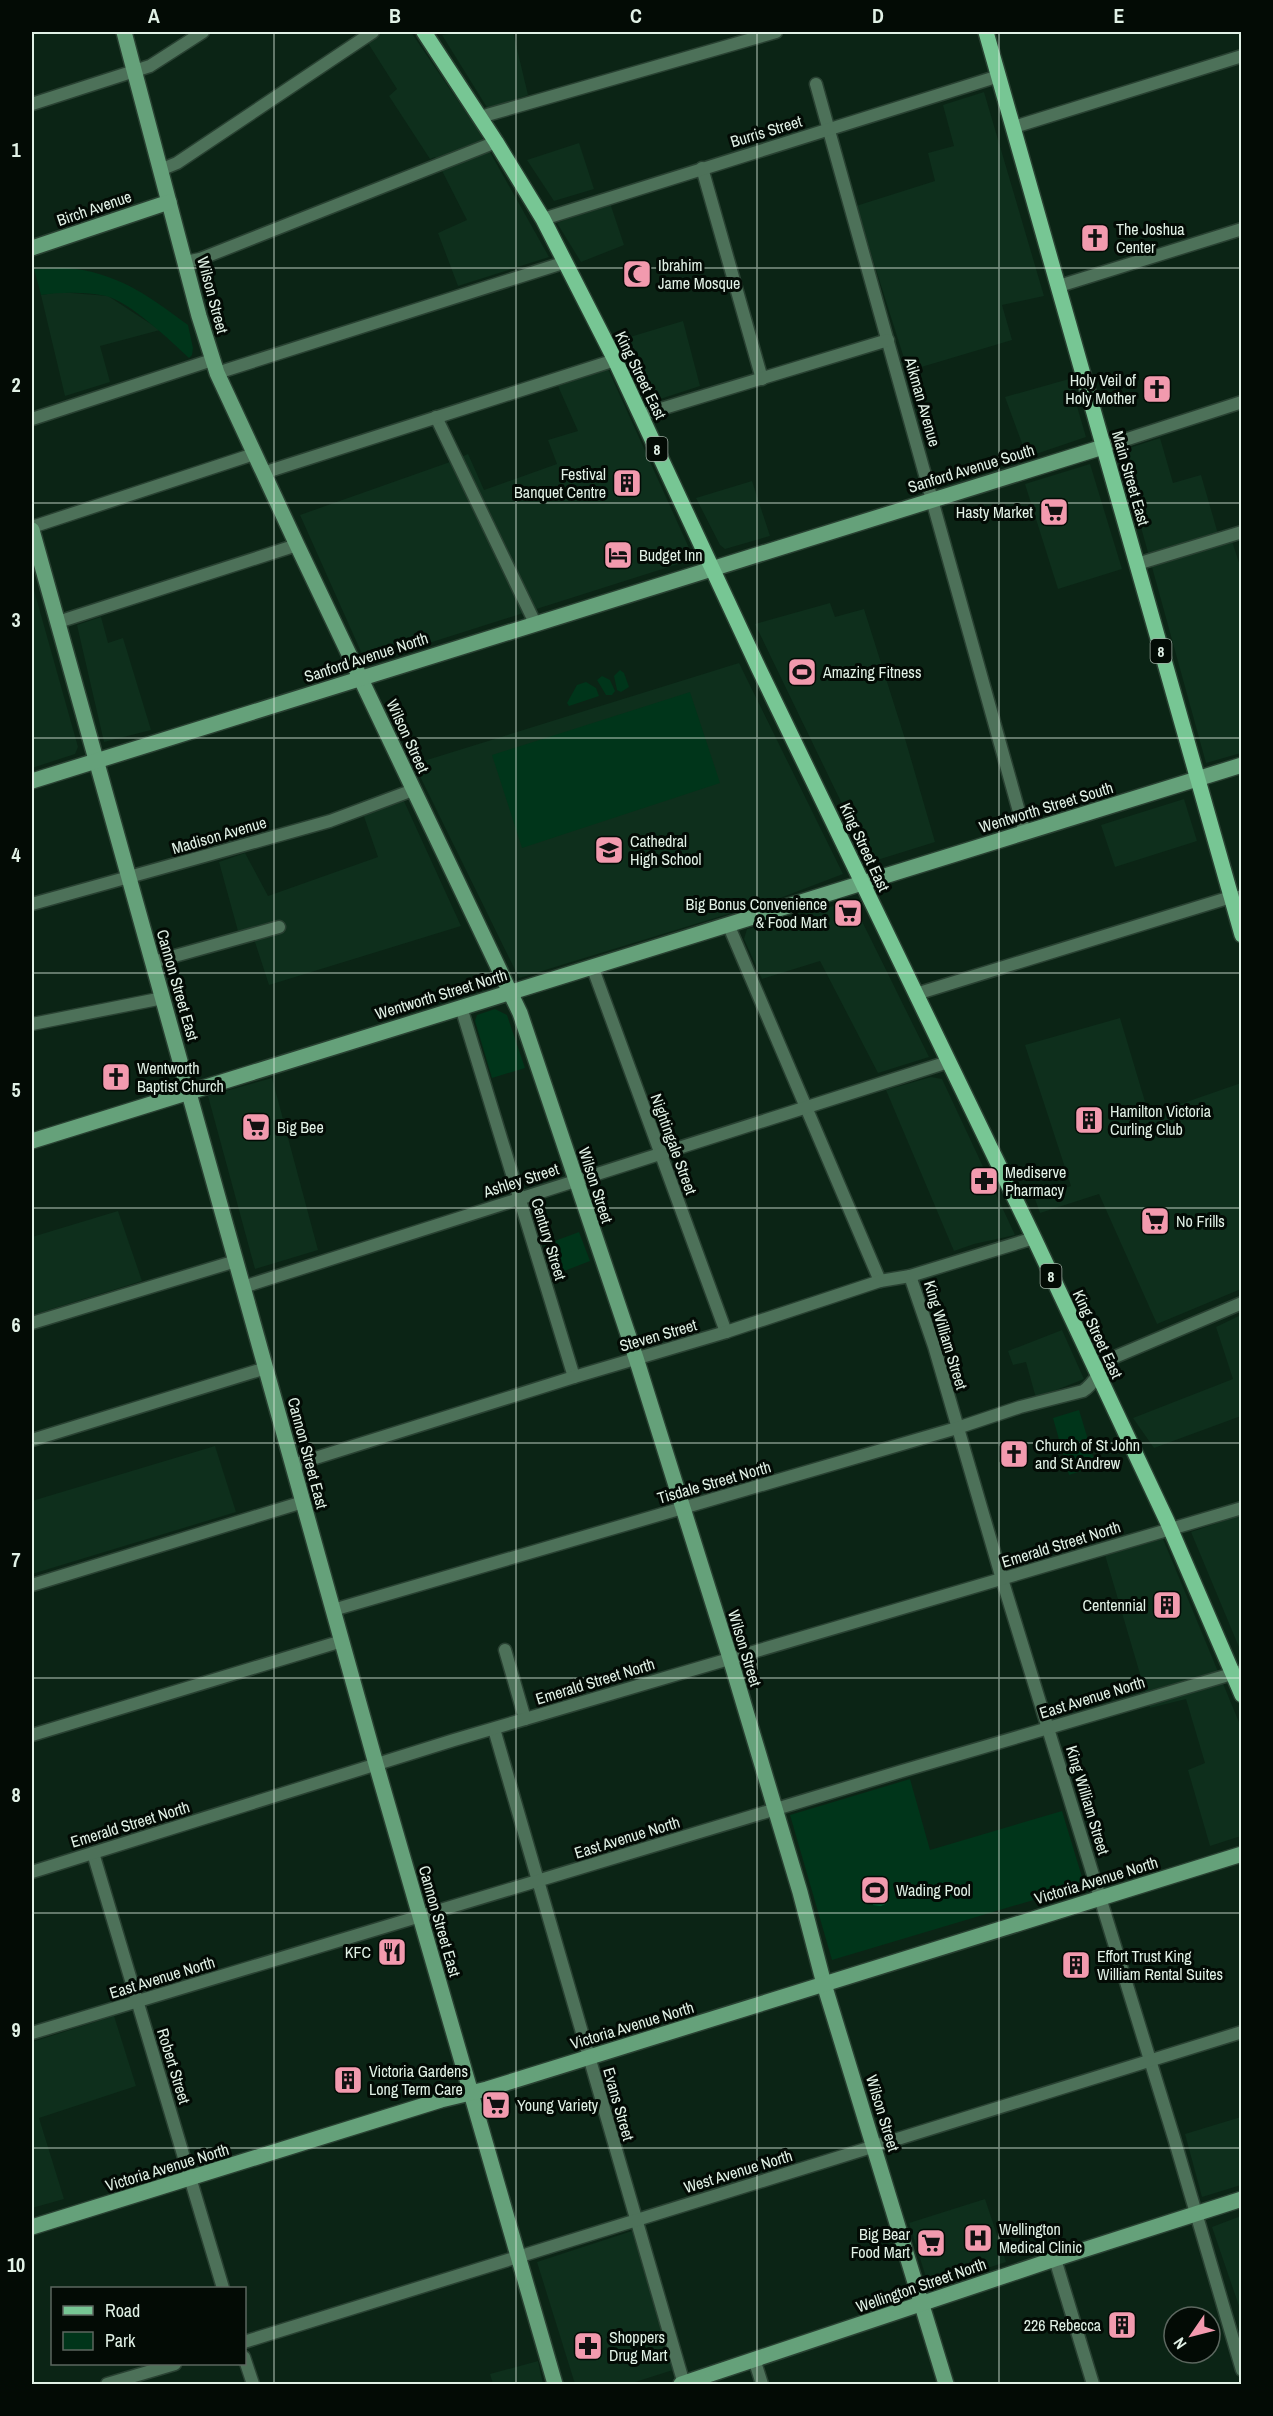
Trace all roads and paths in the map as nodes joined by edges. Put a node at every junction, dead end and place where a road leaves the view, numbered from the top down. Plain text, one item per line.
1 (124, 32) edge
2 (203, 32) edge
3 (373, 32) edge
4 (424, 32) edge
5 (776, 32) edge
6 (987, 32) edge
7 (1242, 56) edge
8 (135, 71) junction
9 (999, 75) junction
10 (816, 84) dead end
11 (32, 104) edge
12 (480, 117) junction
13 (1014, 127) junction
14 (828, 129) junction
15 (496, 142) junction
16 (702, 168) junction
17 (160, 170) junction
18 (169, 202) junction
19 (543, 219) junction
20 (1242, 229) edge
21 (32, 248) edge
22 (185, 262) junction
23 (566, 262) junction
24 (1059, 286) junction
25 (888, 340) junction
26 (615, 360) junction
27 (215, 367) junction
28 (762, 379) junction
29 (1242, 402) edge
30 (641, 415) junction
31 (436, 417) junction
32 (32, 419) edge
33 (1103, 447) junction
34 (254, 454) junction
35 (263, 473) junction
36 (933, 499) junction
37 (32, 529) edge
38 (1242, 532) edge
39 (297, 545) junction
40 (1137, 564) junction
41 (712, 567) junction
42 (58, 622) junction
43 (535, 623) junction
44 (361, 678) junction
45 (95, 760) junction
46 (1242, 765) edge
47 (1197, 778) junction
48 (32, 781) edge
49 (413, 790) junction
50 (1025, 833) junction
51 (129, 877) junction
52 (862, 882) junction
53 (1236, 897) edge
54 (32, 904) edge
55 (728, 924) junction
56 (279, 927) dead end
57 (1242, 935) edge
58 (153, 962) junction
59 (591, 966) junction
60 (511, 992) junction
61 (916, 994) junction
62 (163, 998) junction
63 (461, 1007) junction
64 (32, 1024) edge
65 (948, 1062) junction
66 (190, 1092) junction
67 (806, 1106) junction
68 (32, 1141) edge
69 (660, 1153) junction
70 (575, 1180) junction
71 (519, 1198) junction
72 (1034, 1238) junction
73 (236, 1261) junction
74 (910, 1276) junction
75 (880, 1281) junction
76 (243, 1287) junction
77 (1242, 1303) edge
78 (32, 1323) edge
79 (726, 1332) junction
80 (636, 1358) junction
81 (266, 1368) junction
82 (1098, 1376) junction
83 (574, 1377) junction
84 (957, 1428) junction
85 (32, 1440) edge
86 (293, 1466) junction
87 (303, 1502) junction
88 (682, 1508) junction
89 (1242, 1508) edge
90 (1170, 1530) junction
91 (1002, 1579) junction
92 (32, 1585) edge
93 (333, 1610) junction
94 (342, 1641) junction
95 (505, 1650) dead end
96 (730, 1658) junction
97 (1237, 1673) edge
98 (1242, 1695) edge
99 (525, 1719) junction
100 (1048, 1728) junction
101 (494, 1729) junction
102 (32, 1735) edge
103 (376, 1764) junction
104 (776, 1809) junction
105 (93, 1853) junction
106 (1242, 1854) edge
107 (32, 1872) edge
108 (537, 1881) junction
109 (1100, 1897) junction
110 (420, 1916) junction
111 (824, 1984) junction
112 (136, 2001) junction
113 (1242, 2032) edge
114 (32, 2033) edge
115 (588, 2057) junction
116 (1149, 2062) junction
117 (471, 2093) junction
118 (875, 2146) junction
119 (190, 2179) junction
120 (1242, 2199) edge
121 (1196, 2213) junction
122 (636, 2220) junction
123 (32, 2227) edge
124 (517, 2258) junction
125 (1055, 2259) junction
126 (222, 2287) edge
127 (923, 2305) junction
128 (246, 2341) edge
129 (754, 2360) junction
130 (246, 2363) edge
131 (172, 2365) edge
132 (1242, 2370) edge
133 (682, 2384) edge
134 (107, 2385) edge
135 (253, 2385) edge
136 (555, 2385) edge
137 (762, 2385) edge
138 (946, 2385) edge
139 (1093, 2385) edge

1 - 8 main road, Wilson Street
2 - 8 street
3 - 17 street
4 - 12 main road, King Street East / 8
5 - 12 street
6 - 9 main road, Main Street East / 8
7 - 13 street
8 - 11 street
8 - 17 main road, Wilson Street
9 - 13 main road, Main Street East / 8
9 - 14 street, Burris Street
10 - 14 street, Aikman Avenue
12 - 15 main road, King Street East / 8
13 - 24 main road, Main Street East / 8
14 - 16 street, Burris Street
14 - 25 street, Aikman Avenue
15 - 19 main road, King Street East / 8
15 - 22 street
16 - 19 street, Burris Street
16 - 28 street
17 - 18 main road, Wilson Street
18 - 21 main road, Birch Avenue
18 - 22 main road, Wilson Street
19 - 23 main road, King Street East / 8
20 - 24 street
22 - 27 main road, Wilson Street
23 - 26 main road, King Street East / 8
23 - 27 street
24 - 33 main road, Main Street East / 8
25 - 28 street
25 - 36 street, Aikman Avenue
26 - 30 main road, King Street East / 8
26 - 31 street
27 - 32 street
27 - 34 main road, Wilson Street
28 - 30 street
29 - 33 street, Sanford Avenue South
30 - 41 main road, King Street East / 8
31 - 35 street
31 - 43 street
33 - 36 main road, Sanford Avenue South
33 - 40 main road, Main Street East / 8
34 - 35 main road, Wilson Street
34 - 37 street
35 - 39 main road, Wilson Street
36 - 41 main road, Sanford Avenue South
36 - 50 street, Aikman Avenue
37 - 42 main road, Cannon Street East
38 - 40 street
39 - 42 street
39 - 44 main road, Wilson Street
40 - 47 main road, Main Street East / 8
41 - 43 main road, Sanford Avenue North
41 - 52 main road, King Street East / 8
42 - 45 main road, Cannon Street East
43 - 44 main road, Sanford Avenue North
44 - 45 main road, Sanford Avenue North
44 - 49 main road, Wilson Street
45 - 48 main road, Sanford Avenue North
45 - 51 main road, Cannon Street East
46 - 47 main road, Wentworth Street South
47 - 50 main road, Wentworth Street South
47 - 53 main road, Main Street East / 8
49 - 51 street, Madison Avenue
49 - 60 main road, Wilson Street
50 - 52 main road, Wentworth Street South
51 - 54 street, Madison Avenue
51 - 58 main road, Cannon Street East
52 - 55 main road, Wentworth Street North
52 - 61 main road, King Street East / 8
53 - 57 main road, Main Street East / 8
53 - 61 street
55 - 59 main road, Wentworth Street North
55 - 67 street
56 - 58 street
58 - 62 main road, Cannon Street East
59 - 60 main road, Wentworth Street North
59 - 69 street, Nightingale Street
60 - 63 main road, Wentworth Street North
60 - 70 main road, Wilson Street
61 - 65 main road, King Street East / 8
62 - 64 street
62 - 66 main road, Cannon Street East
63 - 66 main road, Wentworth Street North
63 - 71 street, Century Street
65 - 67 street, Ashley Street
65 - 72 main road, King Street East / 8
66 - 68 main road, Wentworth Street North
66 - 73 main road, Cannon Street East
67 - 69 street, Ashley Street
67 - 75 street
69 - 70 street, Ashley Street
69 - 79 street, Nightingale Street
70 - 71 street, Ashley Street
70 - 80 main road, Wilson Street
71 - 76 street, Ashley Street
71 - 83 street, Century Street
72 - 74 street, Steven Street
72 - 82 main road, King Street East / 8
73 - 76 main road, Cannon Street East
73 - 78 street
74 - 75 street, Steven Street
74 - 84 street, King William Street
75 - 79 street, Steven Street
76 - 81 main road, Cannon Street East
77 - 82 street, Tisdale Street North
79 - 80 street, Steven Street
80 - 83 street, Steven Street
80 - 88 main road, Wilson Street
81 - 85 street
81 - 86 main road, Cannon Street East
82 - 84 street, Tisdale Street North
82 - 90 main road, King Street East / 8
83 - 86 street, Steven Street
84 - 88 street, Tisdale Street North
84 - 91 street, King William Street
86 - 87 main road, Cannon Street East
87 - 92 street
87 - 93 main road, Cannon Street East
88 - 93 street, Tisdale Street North
88 - 96 main road, Wilson Street
89 - 90 street, Emerald Street North
90 - 91 street, Emerald Street North
90 - 97 main road, King Street East / 8
91 - 96 street, Emerald Street North
91 - 100 street, King William Street
93 - 94 main road, Cannon Street East
94 - 102 street
94 - 103 main road, Cannon Street East
95 - 99 street
96 - 99 street, Emerald Street North
96 - 104 main road, Wilson Street
97 - 98 main road, King Street East / 8
97 - 100 street, East Avenue North
99 - 101 street, Emerald Street North
100 - 104 street, East Avenue North
100 - 109 street, King William Street
101 - 103 street, Emerald Street North
101 - 108 street, Evans Street
103 - 105 street, Emerald Street North
103 - 110 main road, Cannon Street East
104 - 108 street, East Avenue North
104 - 111 main road, Wilson Street
105 - 107 street, Emerald Street North
105 - 112 street, Robert Street
106 - 109 main road, Victoria Avenue North
108 - 110 street, East Avenue North
108 - 115 street, Evans Street
109 - 111 main road, Victoria Avenue North
109 - 116 street, King William Street
110 - 112 street, East Avenue North
110 - 117 main road, Cannon Street East
111 - 115 main road, Victoria Avenue North
111 - 118 main road, Wilson Street
112 - 114 street, East Avenue North
112 - 119 street, Robert Street
113 - 116 street, West Avenue North
115 - 117 main road, Victoria Avenue North
115 - 122 street, Evans Street
116 - 118 street, West Avenue North
116 - 121 street, King William Street
117 - 119 main road, Victoria Avenue North
117 - 124 main road, Cannon Street East
118 - 122 street, West Avenue North
118 - 127 main road, Wilson Street
119 - 123 main road, Victoria Avenue North
119 - 126 street, Robert Street
120 - 121 main road, Wellington Street North
121 - 125 main road, Wellington Street North
121 - 132 street, King William Street
122 - 124 street, West Avenue North
122 - 133 street, Evans Street
124 - 128 street, West Avenue North
124 - 136 main road, Cannon Street East
125 - 127 main road, Wellington Street North
125 - 139 street
127 - 129 main road, Wellington Street North
127 - 138 main road, Wilson Street
129 - 133 main road, Wellington Street North
129 - 137 street
130 - 135 street
131 - 134 street

